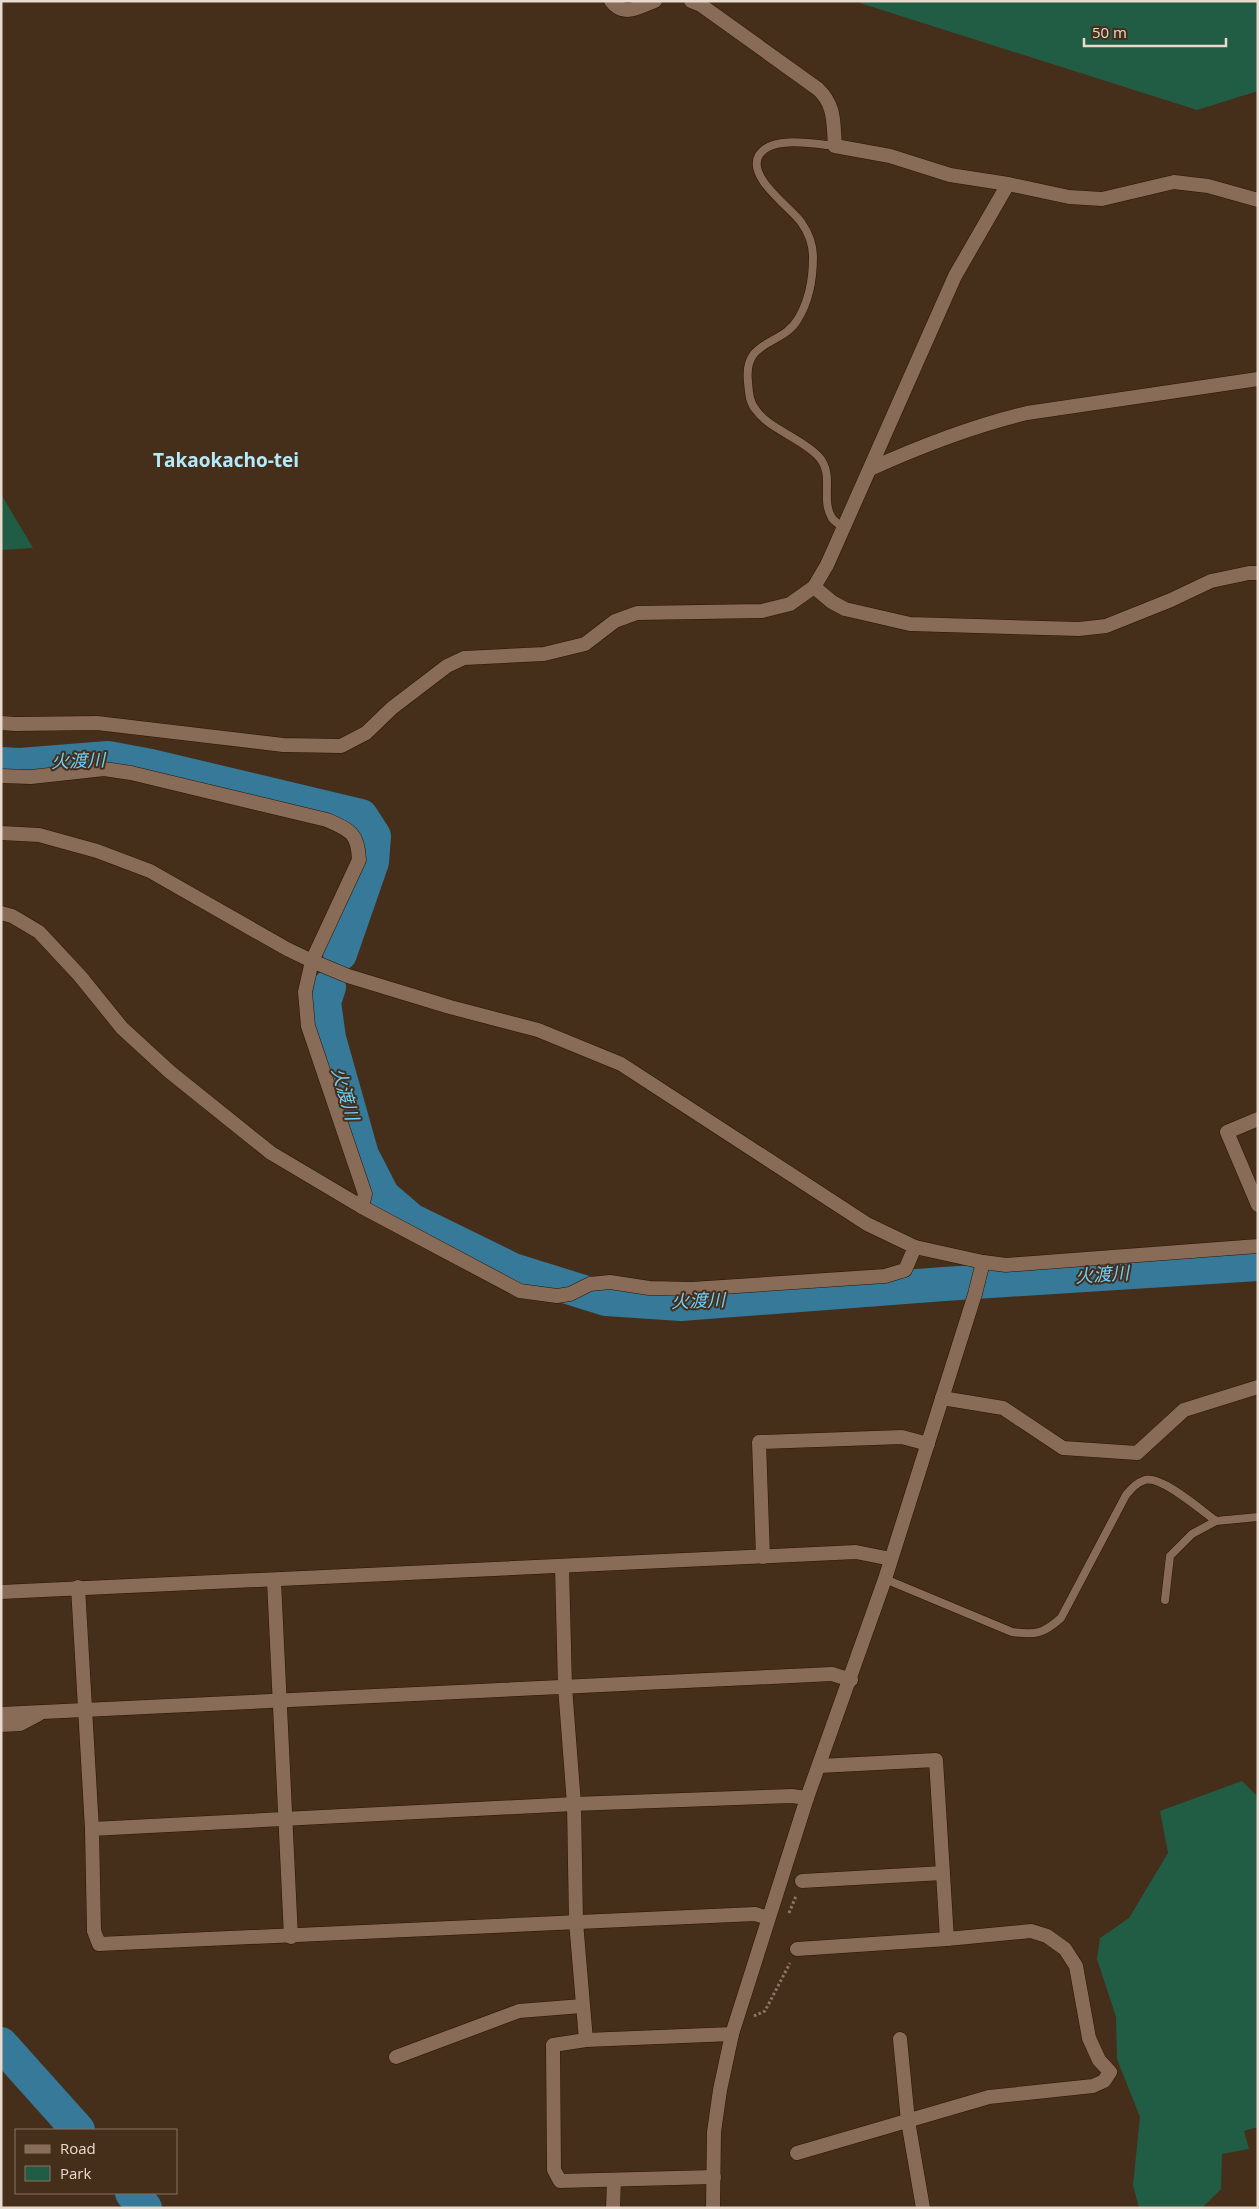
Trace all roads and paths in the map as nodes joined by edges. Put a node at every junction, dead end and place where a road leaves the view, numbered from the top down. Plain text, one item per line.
1 (611, 1) edge
2 (655, 1) edge
3 (691, 1) edge
4 (835, 146) junction
5 (1008, 184) junction
6 (1258, 200) edge
7 (1258, 379) edge
8 (870, 468) junction
9 (844, 528) junction
10 (1258, 573) edge
11 (814, 587) junction
12 (1, 723) edge
13 (1, 776) edge
14 (1, 833) edge
15 (1, 913) edge
16 (312, 961) junction
17 (1258, 1119) edge
18 (1258, 1205) edge
19 (362, 1207) junction
20 (1258, 1246) edge
21 (915, 1248) junction
22 (981, 1268) junction
23 (1258, 1387) edge
24 (942, 1398) junction
25 (928, 1444) junction
26 (1258, 1517) edge
27 (1216, 1521) junction
28 (763, 1557) junction
29 (890, 1559) junction
30 (562, 1567) junction
31 (885, 1579) junction
32 (274, 1581) junction
33 (78, 1587) junction
34 (1, 1592) edge
35 (1165, 1600) dead end
36 (850, 1680) junction
37 (565, 1687) junction
38 (280, 1700) junction
39 (84, 1711) junction
40 (40, 1713) junction
41 (1, 1714) edge
42 (1, 1725) edge
43 (819, 1766) junction
44 (807, 1798) junction
45 (574, 1804) junction
46 (286, 1818) junction
47 (92, 1829) junction
48 (943, 1874) junction
49 (802, 1881) dead end
50 (768, 1918) junction
51 (576, 1922) junction
52 (291, 1937) junction
53 (947, 1939) junction
54 (797, 1949) joint
55 (582, 2006) junction
56 (733, 2030) junction
57 (900, 2039) dead end
58 (586, 2040) junction
59 (396, 2057) dead end
60 (908, 2121) junction
61 (797, 2153) dead end
62 (714, 2177) junction
63 (614, 2180) junction
64 (612, 2208) edge
65 (713, 2208) edge
66 (923, 2208) edge

1 - 2 street
3 - 4 street
4 - 5 street
4 - 9 lane
5 - 6 street
5 - 8 street
7 - 8 street
8 - 9 street
9 - 11 street
10 - 11 street
11 - 12 street
13 - 16 street
14 - 16 street
15 - 19 street
16 - 19 street
16 - 21 street
17 - 18 street
19 - 21 street
20 - 22 street
21 - 22 street
22 - 24 street
23 - 24 street
24 - 25 street
25 - 28 street
25 - 29 street
26 - 27 lane
27 - 31 lane
27 - 35 lane
28 - 29 street
28 - 30 street
29 - 31 street
30 - 32 street
30 - 37 street
31 - 36 street
32 - 33 street
32 - 38 street
33 - 34 street
33 - 39 street
36 - 37 street
36 - 43 street
37 - 38 street
37 - 45 street
38 - 39 street
38 - 46 street
39 - 40 street
39 - 47 street
40 - 41 street
40 - 42 street
43 - 44 street
43 - 48 street
44 - 45 street
44 - 50 street
45 - 46 street
45 - 51 street
46 - 47 street
46 - 52 street
47 - 52 street
48 - 49 street
48 - 53 street
50 - 51 street
50 - 56 street
51 - 52 street
51 - 55 street
53 - 54 street
53 - 60 street
54 - 56 path
55 - 58 street
55 - 59 street
56 - 58 street
56 - 62 street
57 - 60 street
58 - 63 street
60 - 61 street
60 - 66 street
62 - 63 street
62 - 65 street
63 - 64 street

